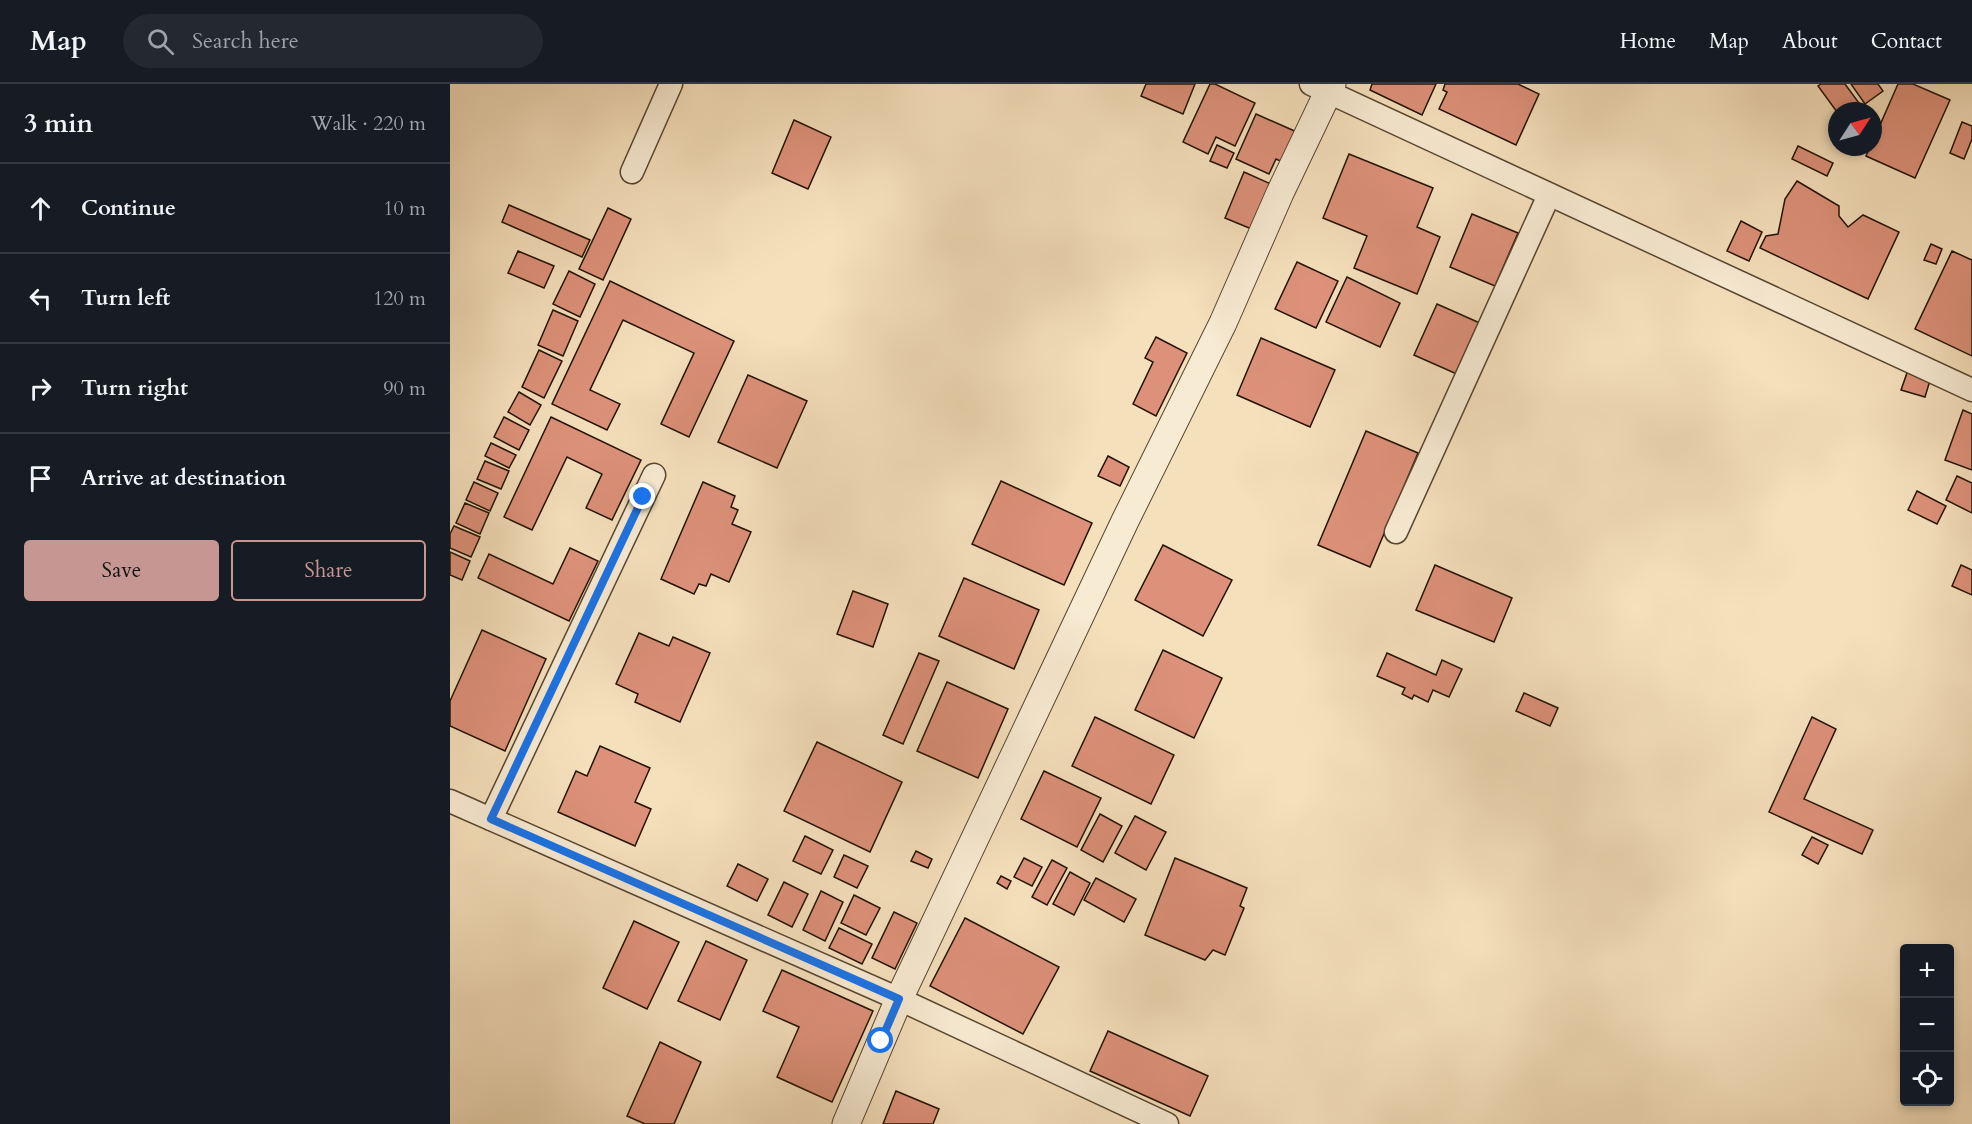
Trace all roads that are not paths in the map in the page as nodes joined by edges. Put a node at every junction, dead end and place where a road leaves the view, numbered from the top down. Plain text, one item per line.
1 (671, 84) edge
2 (1323, 87) edge
3 (632, 172) dead end
4 (1549, 195) junction
5 (1972, 390) edge
6 (654, 475) dead end
7 (1396, 532) dead end
8 (450, 801) edge
9 (491, 819) junction
10 (899, 999) junction
11 (846, 1124) edge
12 (1167, 1124) edge

1 - 3 street
2 - 4 street
2 - 10 street
4 - 5 street
4 - 7 street
6 - 9 street
8 - 9 street
9 - 10 street
10 - 11 street
10 - 12 street

